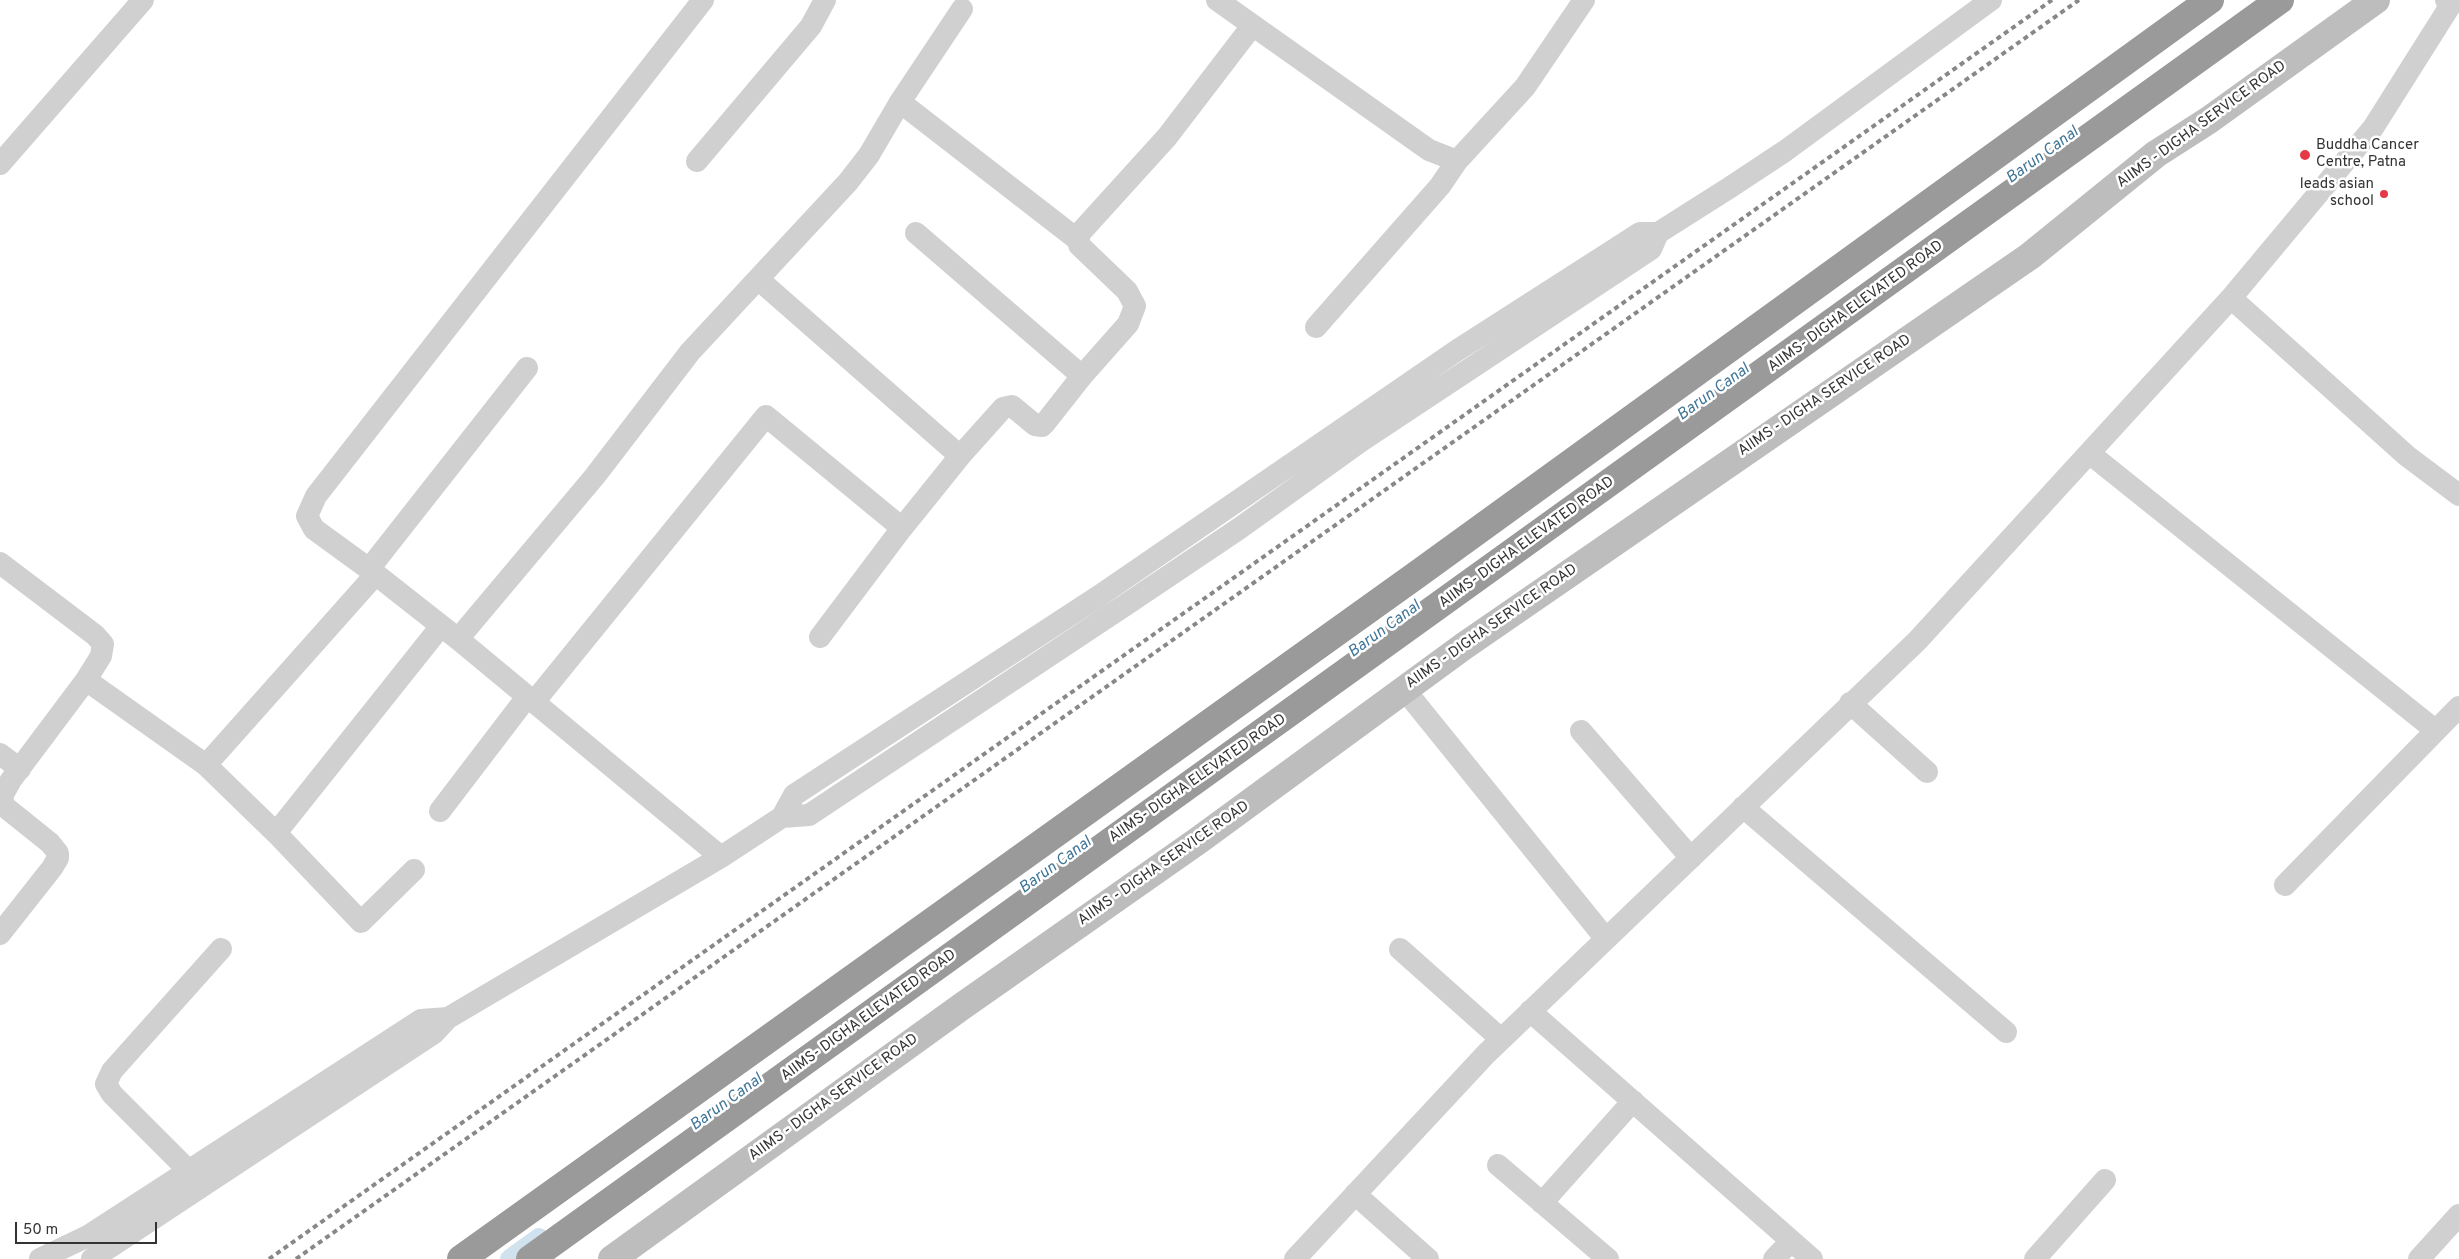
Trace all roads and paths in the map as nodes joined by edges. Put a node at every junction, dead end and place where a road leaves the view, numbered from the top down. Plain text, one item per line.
1 (143, 0) edge
2 (703, 0) edge
3 (825, 0) edge
4 (1217, 0) edge
5 (1584, 0) edge
6 (1991, 0) edge
7 (2210, 0) edge
8 (2280, 0) edge
9 (2376, 0) edge
10 (2452, 7) edge
11 (962, 9) dead end
12 (1252, 26) junction
13 (900, 102) junction
14 (697, 161) dead end
15 (1457, 161) junction
16 (0, 164) edge
17 (916, 233) dead end
18 (1078, 240) junction
19 (758, 278) junction
20 (2231, 298) junction
21 (1316, 327) dead end
22 (527, 368) dead end
23 (1082, 376) junction
24 (2088, 453) junction
25 (960, 456) junction
26 (2459, 495) edge
27 (902, 528) junction
28 (0, 563) edge
29 (373, 572) junction
30 (450, 633) junction
31 (820, 636) dead end
32 (86, 680) junction
33 (1404, 689) junction
34 (530, 699) junction
35 (1850, 703) junction
36 (2459, 707) edge
37 (1580, 730) dead end
38 (2435, 730) junction
39 (0, 754) edge
40 (206, 765) junction
41 (20, 769) junction
42 (1927, 772) dead end
43 (1743, 808) junction
44 (440, 810) dead end
45 (276, 833) junction
46 (721, 857) junction
47 (1691, 858) junction
48 (414, 870) dead end
49 (2285, 885) dead end
50 (0, 934) edge
51 (1606, 939) junction
52 (220, 949) dead end
53 (1400, 949) dead end
54 (1530, 1011) junction
55 (2006, 1032) dead end
56 (1501, 1039) junction
57 (1632, 1101) junction
58 (1498, 1165) dead end
59 (196, 1178) junction
60 (2104, 1180) dead end
61 (1355, 1194) junction
62 (1542, 1203) junction
63 (2459, 1215) edge
64 (1791, 1240) junction
65 (40, 1259) edge
66 (92, 1259) edge
67 (461, 1259) edge
68 (530, 1259) edge
69 (612, 1259) edge
70 (1295, 1259) edge
71 (1428, 1259) edge
72 (1608, 1259) edge
73 (1774, 1259) edge
74 (1812, 1259) edge
75 (2035, 1259) edge
76 (2419, 1259) edge

1 - 16 street
2 - 29 street
3 - 14 street
4 - 12 street
5 - 15 street
6 - 46 street
7 - 67 highway
8 - 68 highway, AIIMS- DIGHA ELEVATED ROAD
9 - 33 main road, AIIMS - DIGHA SERVICE ROAD
10 - 20 street
11 - 13 street
12 - 15 street
12 - 18 street
13 - 18 street
13 - 19 street
15 - 21 street
17 - 23 street
18 - 23 street
19 - 25 street
19 - 30 street
20 - 24 street
20 - 26 street
22 - 29 street
23 - 25 street
24 - 35 street
24 - 38 street
25 - 27 street
27 - 31 street
27 - 34 street
28 - 32 street
29 - 30 street
29 - 40 street
30 - 34 street
30 - 45 street
32 - 40 street
32 - 41 street
33 - 51 street
33 - 69 main road, AIIMS - DIGHA SERVICE ROAD
34 - 44 street
34 - 46 street
35 - 42 street
35 - 43 street
36 - 38 street
37 - 47 street
38 - 49 street
39 - 41 street
40 - 45 street
41 - 50 street
43 - 47 street
43 - 55 street
45 - 48 street
46 - 59 street
47 - 51 street
51 - 54 street
52 - 59 street
53 - 56 street
54 - 56 street
54 - 57 street
56 - 61 street
57 - 62 street
57 - 64 street
58 - 62 street
59 - 65 street
59 - 66 street
60 - 75 street
61 - 70 street
61 - 71 street
62 - 72 street
63 - 76 street
64 - 73 street
64 - 74 street

